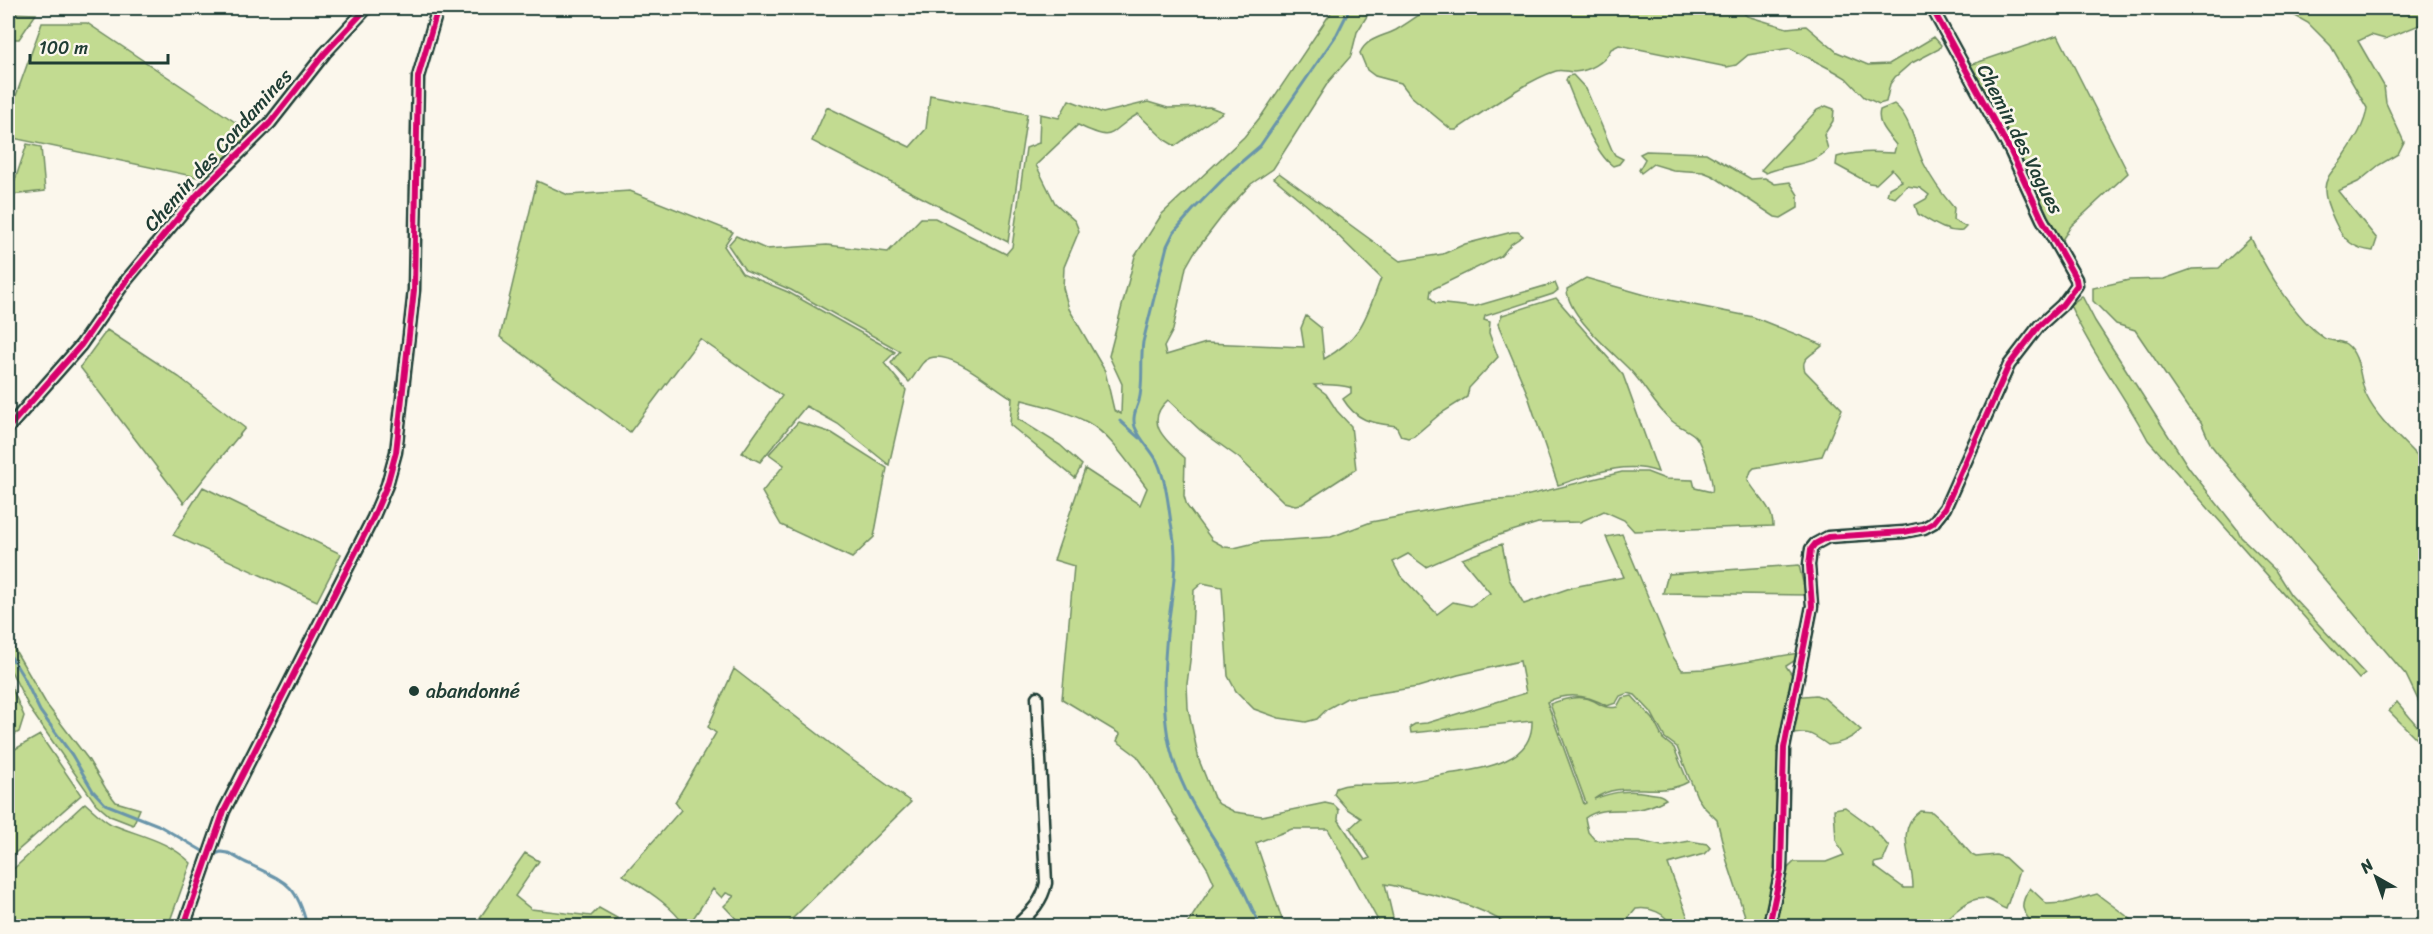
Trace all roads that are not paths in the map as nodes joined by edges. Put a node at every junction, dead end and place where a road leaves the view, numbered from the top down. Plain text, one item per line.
1 (367, 8) edge
2 (438, 8) edge
3 (1932, 8) edge
4 (8, 428) edge
5 (1037, 697) dead end
6 (184, 927) edge
7 (1016, 927) edge
8 (1769, 927) edge

1 - 4 street, Chemin des Condamines
2 - 6 street
3 - 8 street, Chemin des Vagues
5 - 7 street

